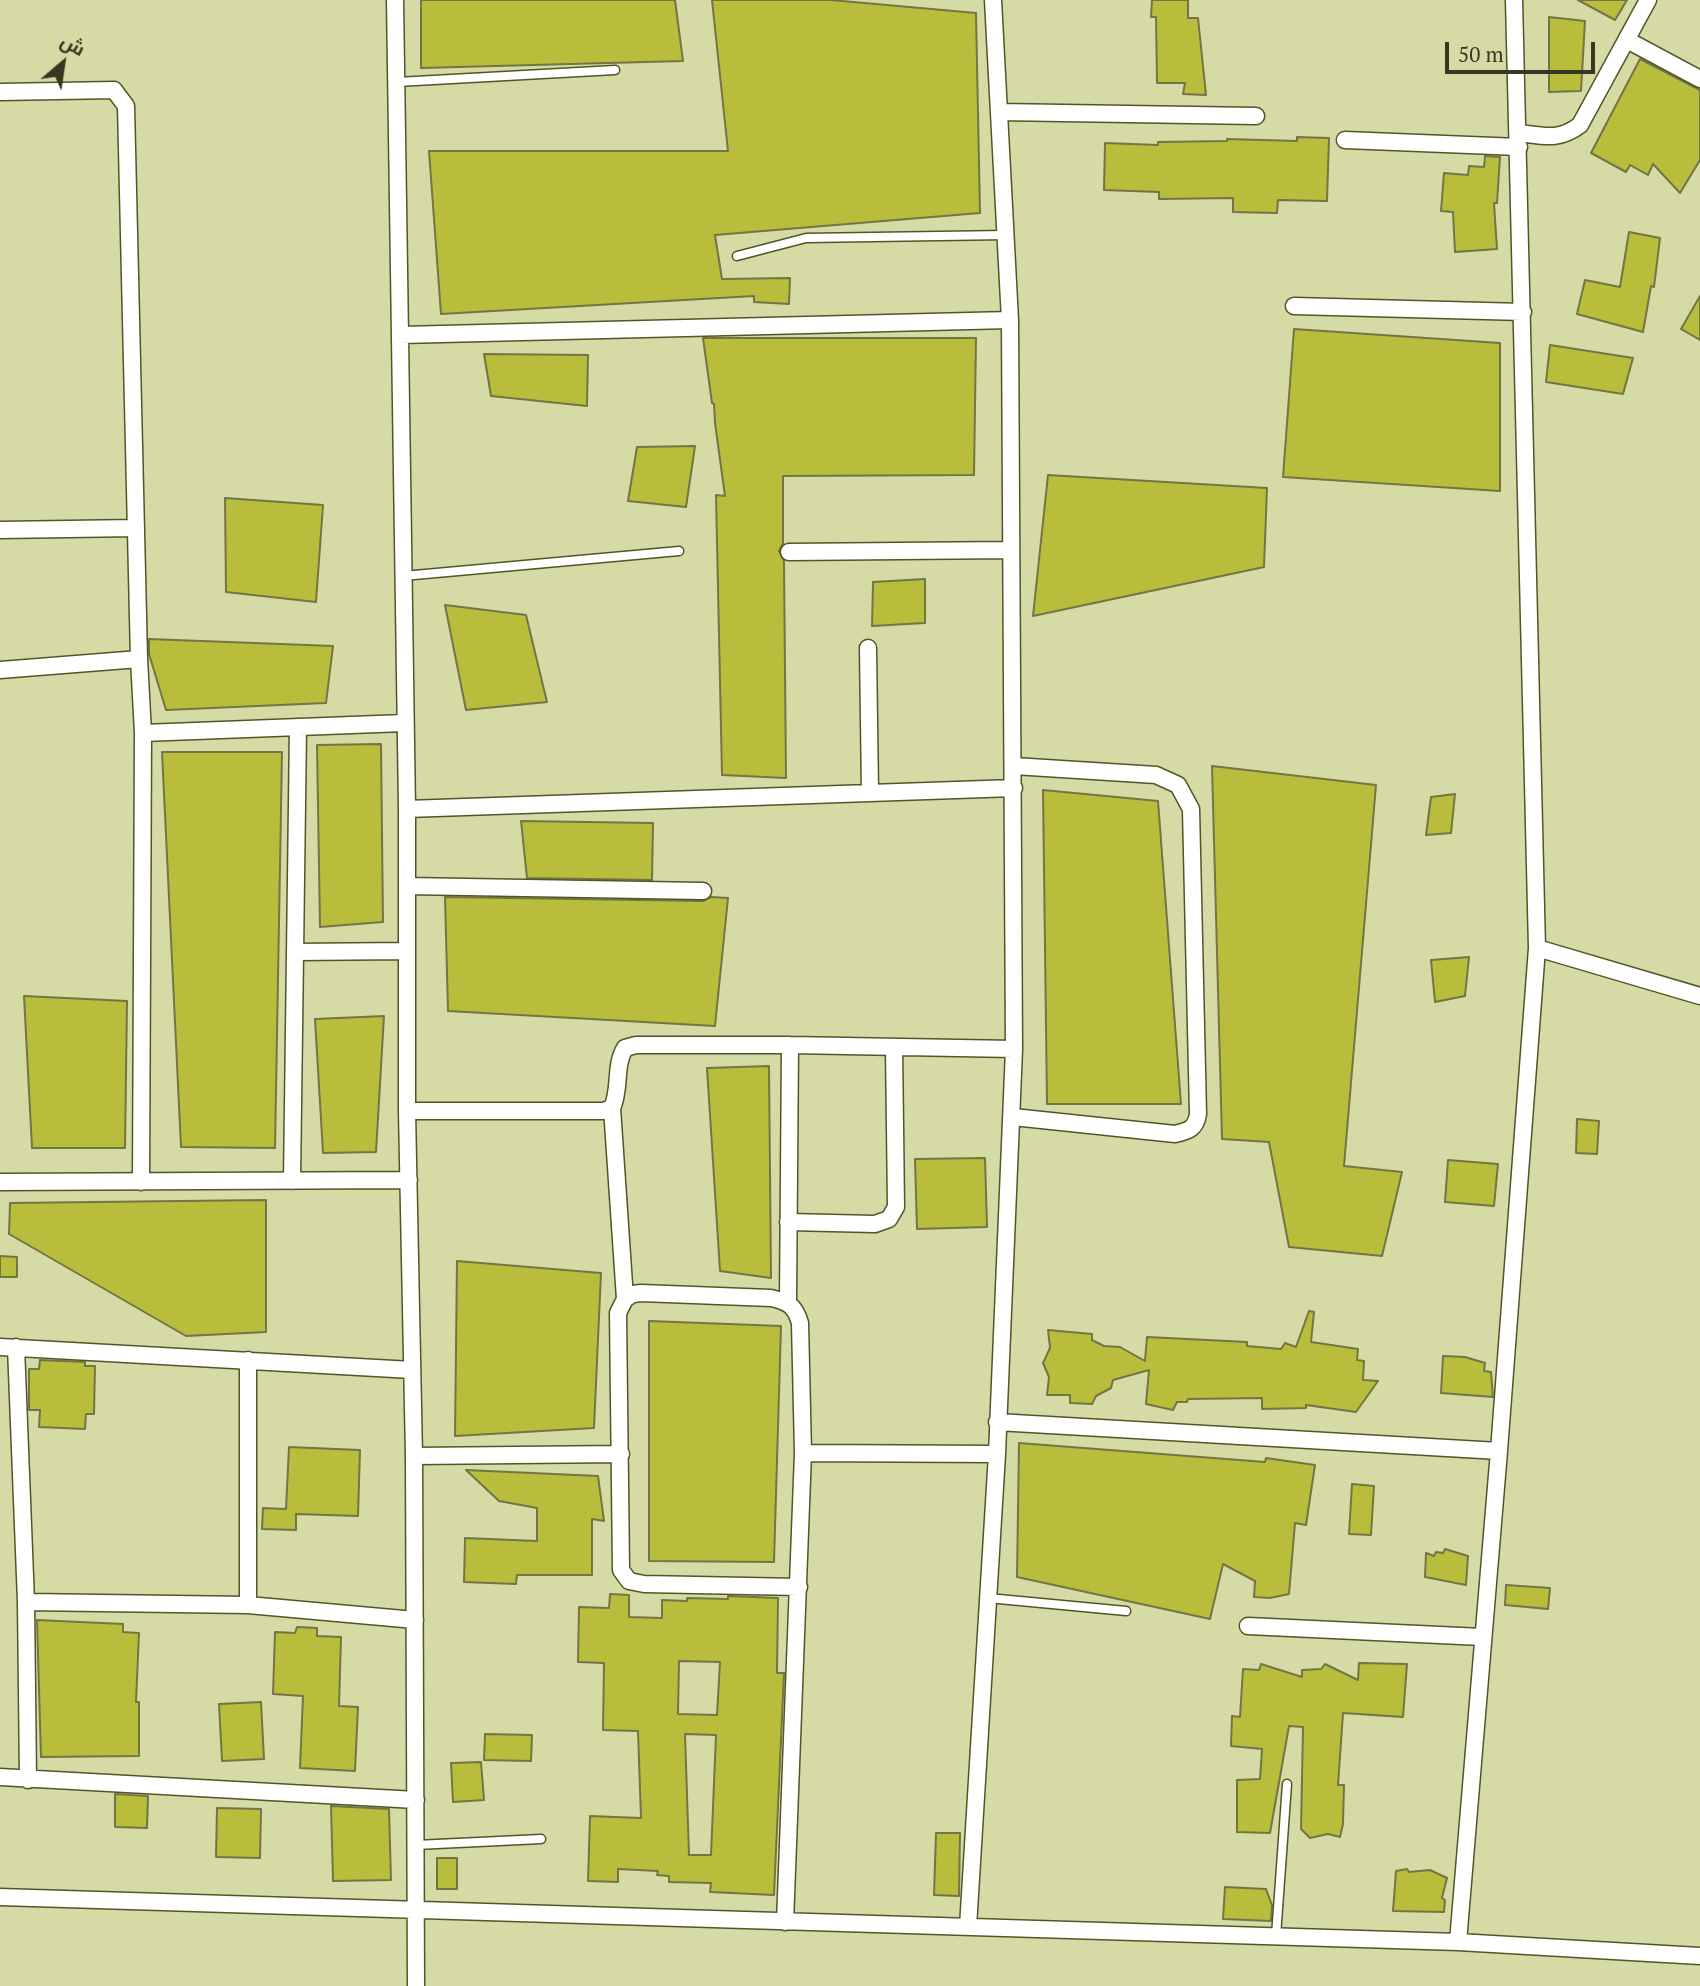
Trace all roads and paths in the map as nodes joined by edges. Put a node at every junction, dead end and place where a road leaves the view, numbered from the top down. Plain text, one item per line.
1 (395, 0) edge
2 (992, 0) edge
3 (1514, 0) edge
4 (1648, 0) edge
5 (1627, 40) junction
6 (615, 70) dead end
7 (1700, 79) edge
8 (397, 82) junction
9 (0, 92) edge
10 (999, 112) junction
11 (1256, 116) dead end
12 (1345, 139) dead end
13 (1519, 140) junction
14 (1006, 235) junction
15 (737, 257) dead end
16 (1294, 306) dead end
17 (1523, 312) junction
18 (1010, 320) junction
19 (401, 335) junction
20 (136, 527) junction
21 (0, 530) edge
22 (1011, 550) junction
23 (679, 551) dead end
24 (789, 552) dead end
25 (403, 576) junction
26 (868, 648) dead end
27 (139, 660) junction
28 (0, 670) edge
29 (404, 723) junction
30 (298, 727) junction
31 (143, 733) junction
32 (1014, 766) junction
33 (1014, 788) junction
34 (870, 793) junction
35 (407, 809) junction
36 (407, 886) junction
37 (703, 891) dead end
38 (1537, 948) junction
39 (406, 951) junction
40 (295, 952) junction
41 (1700, 996) edge
42 (790, 1045) junction
43 (894, 1047) junction
44 (1014, 1049) junction
45 (612, 1108) junction
46 (407, 1111) junction
47 (1013, 1117) junction
48 (409, 1180) junction
49 (141, 1181) junction
50 (292, 1181) junction
51 (0, 1182) edge
52 (788, 1222) junction
53 (625, 1299) junction
54 (788, 1302) junction
55 (8, 1347) edge
56 (248, 1360) junction
57 (412, 1370) junction
58 (997, 1422) junction
59 (1499, 1451) junction
60 (803, 1453) junction
61 (621, 1454) junction
62 (997, 1454) junction
63 (414, 1456) junction
64 (799, 1587) junction
65 (988, 1598) junction
66 (26, 1602) junction
67 (248, 1605) junction
68 (1126, 1611) dead end
69 (415, 1620) junction
70 (1248, 1626) dead end
71 (1482, 1637) junction
72 (0, 1777) edge
73 (28, 1780) junction
74 (1287, 1784) dead end
75 (416, 1800) junction
76 (541, 1839) dead end
77 (416, 1845) junction
78 (0, 1897) edge
79 (416, 1911) junction
80 (785, 1922) junction
81 (968, 1927) junction
82 (1276, 1936) junction
83 (1458, 1942) junction
84 (1700, 1956) edge
85 (416, 1986) edge

1 - 8 street
2 - 10 street
3 - 13 street
4 - 5 street
5 - 7 street
5 - 13 street
6 - 8 lane
8 - 19 street
9 - 20 street
10 - 11 street
10 - 14 street
12 - 13 street
13 - 17 street
14 - 15 lane
14 - 18 street
16 - 17 street
17 - 38 street
18 - 19 street
18 - 22 street
19 - 25 street
20 - 21 street
20 - 27 street
22 - 24 street
22 - 32 street
23 - 25 lane
25 - 29 street
26 - 34 street
27 - 28 street
27 - 31 street
29 - 30 street
29 - 35 street
30 - 31 street
30 - 40 street
31 - 49 street
32 - 33 street
32 - 47 street
33 - 34 street
33 - 44 street
34 - 35 street
35 - 36 street
36 - 37 street
36 - 39 street
38 - 41 street
38 - 59 street
39 - 40 street
39 - 46 street
40 - 50 street
42 - 43 street
42 - 45 street
42 - 52 street
43 - 44 street
43 - 52 street
44 - 47 street
45 - 46 street
45 - 53 street
46 - 48 street
47 - 58 street
48 - 50 street
48 - 57 street
49 - 50 street
49 - 51 street
52 - 54 street
53 - 54 street
53 - 61 street
54 - 60 street
55 - 56 street
55 - 66 street
56 - 57 street
56 - 67 street
57 - 63 street
58 - 59 street
58 - 62 street
59 - 71 street
60 - 62 street
60 - 64 street
61 - 63 street
61 - 64 street
62 - 65 street
63 - 69 street
64 - 80 street
65 - 68 lane
65 - 81 street
66 - 67 street
66 - 73 street
67 - 69 street
69 - 75 street
70 - 71 street
71 - 83 street
72 - 73 street
73 - 75 street
74 - 82 lane
75 - 77 street
76 - 77 lane
77 - 79 street
78 - 79 street
79 - 80 street
79 - 85 street
80 - 81 street
81 - 82 street
82 - 83 street
83 - 84 street

